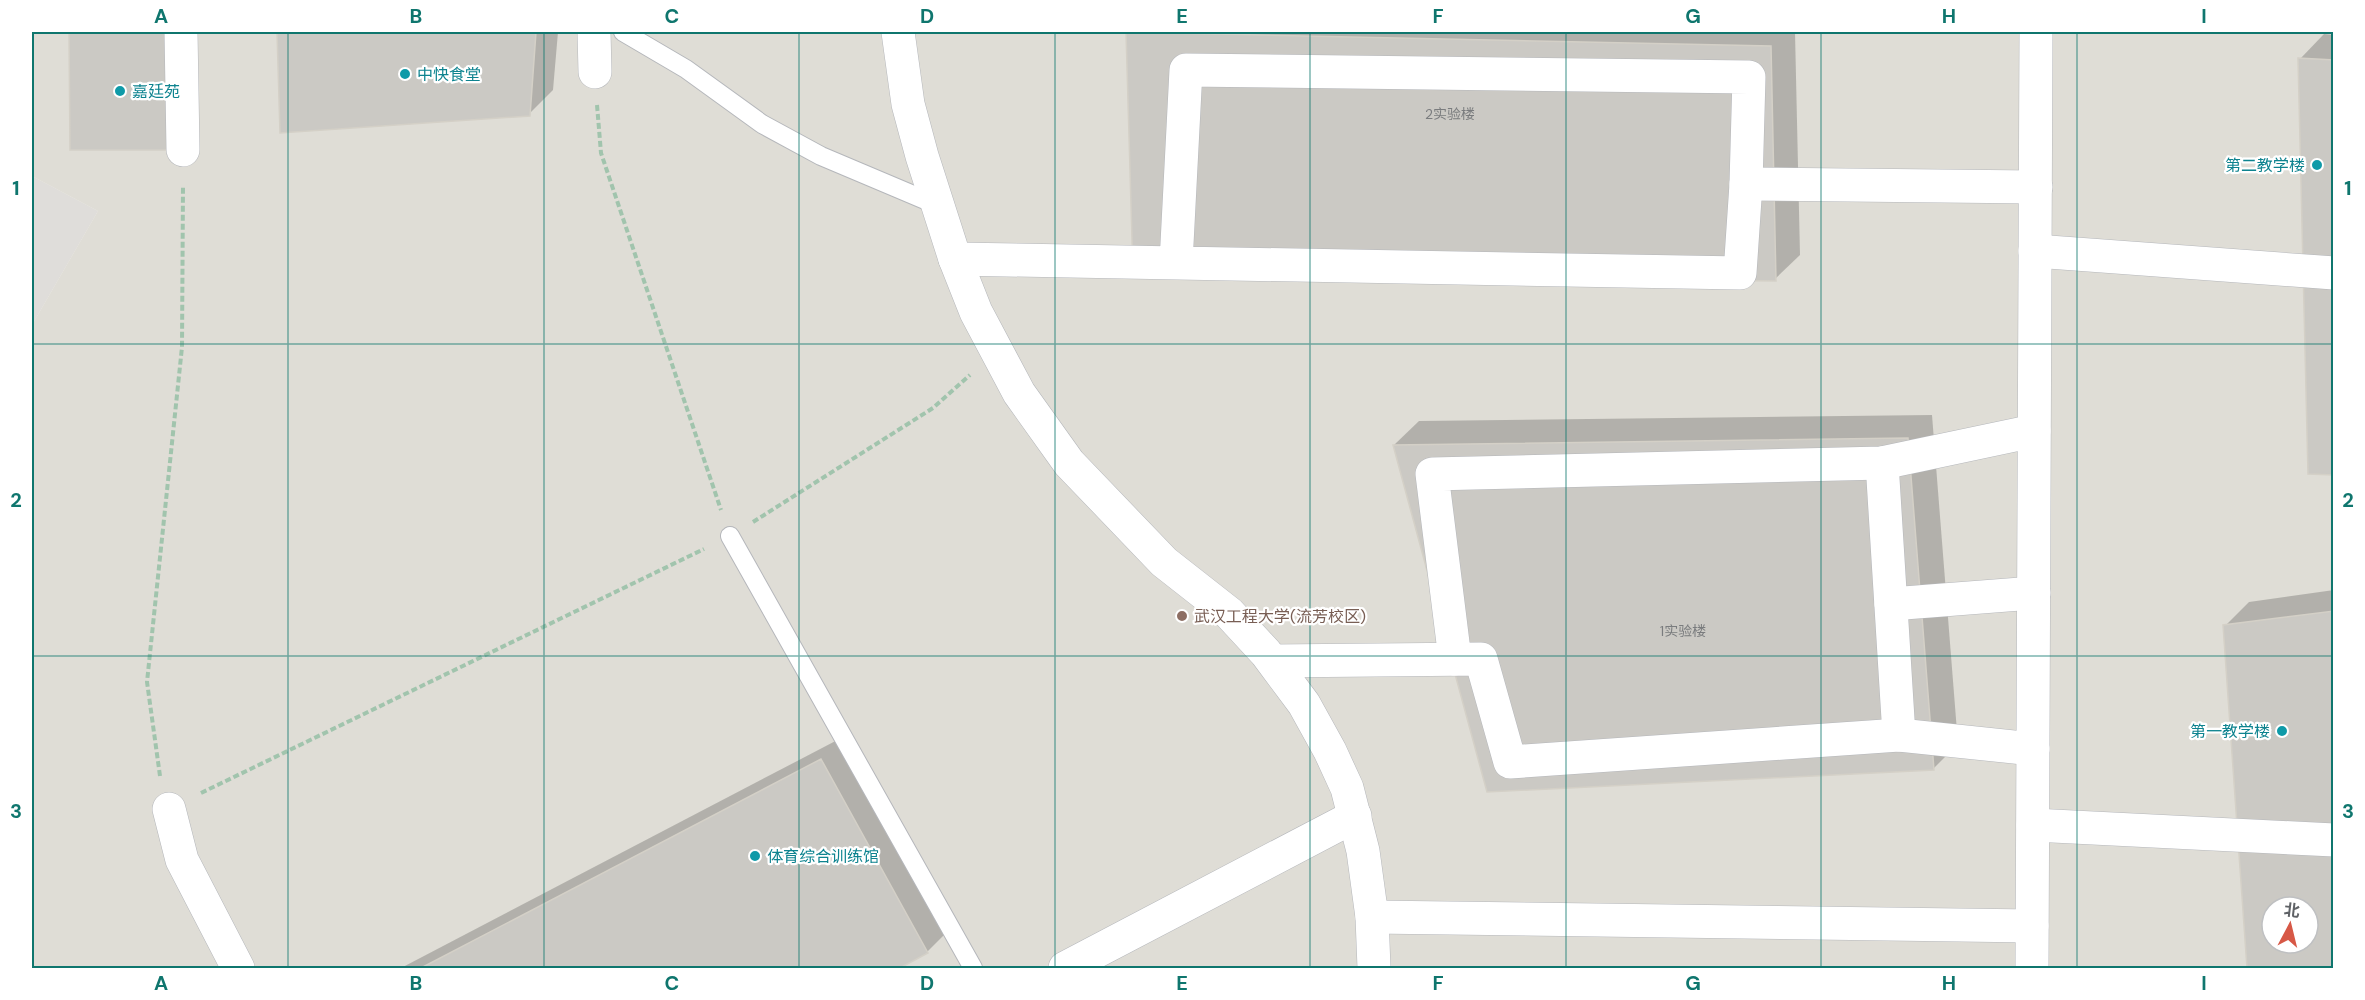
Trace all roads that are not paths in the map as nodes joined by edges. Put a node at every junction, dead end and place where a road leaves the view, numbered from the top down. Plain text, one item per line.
1 (181, 32) edge
2 (594, 32) edge
3 (623, 32) edge
4 (898, 32) edge
5 (2036, 32) edge
6 (595, 72) road end
7 (183, 150) road end
8 (1746, 183) junction
9 (2036, 187) junction
10 (937, 204) junction
11 (2035, 251) junction
12 (955, 259) junction
13 (1176, 262) junction
14 (2334, 273) edge
15 (2034, 431) junction
16 (1882, 463) junction
17 (730, 536) road end
18 (2034, 593) junction
19 (1891, 604) junction
20 (1455, 659) junction
21 (1273, 661) junction
22 (1899, 735) junction
23 (2033, 749) junction
24 (169, 809) road end
25 (1355, 816) junction
26 (2033, 825) junction
27 (2334, 840) edge
28 (1372, 917) junction
29 (2032, 926) junction
30 (238, 969) edge
31 (973, 969) edge
32 (1065, 969) edge
33 (1374, 969) edge
34 (2032, 969) edge

1 - 7 street
2 - 6 street
3 - 10 lane
4 - 10 street
5 - 9 street
8 - 9 street
8 - 13 street
8 - 13 street
9 - 11 street
10 - 12 street
11 - 14 street
11 - 15 street
12 - 13 street
12 - 21 street
15 - 16 street
15 - 18 street
16 - 19 street
16 - 20 street
17 - 31 lane
18 - 19 street
18 - 23 street
19 - 22 street
20 - 21 street
20 - 22 street
21 - 25 street
22 - 23 street
23 - 26 street
24 - 30 street
25 - 28 street
25 - 32 street
26 - 27 street
26 - 29 street
28 - 29 street
28 - 33 street
29 - 34 street

